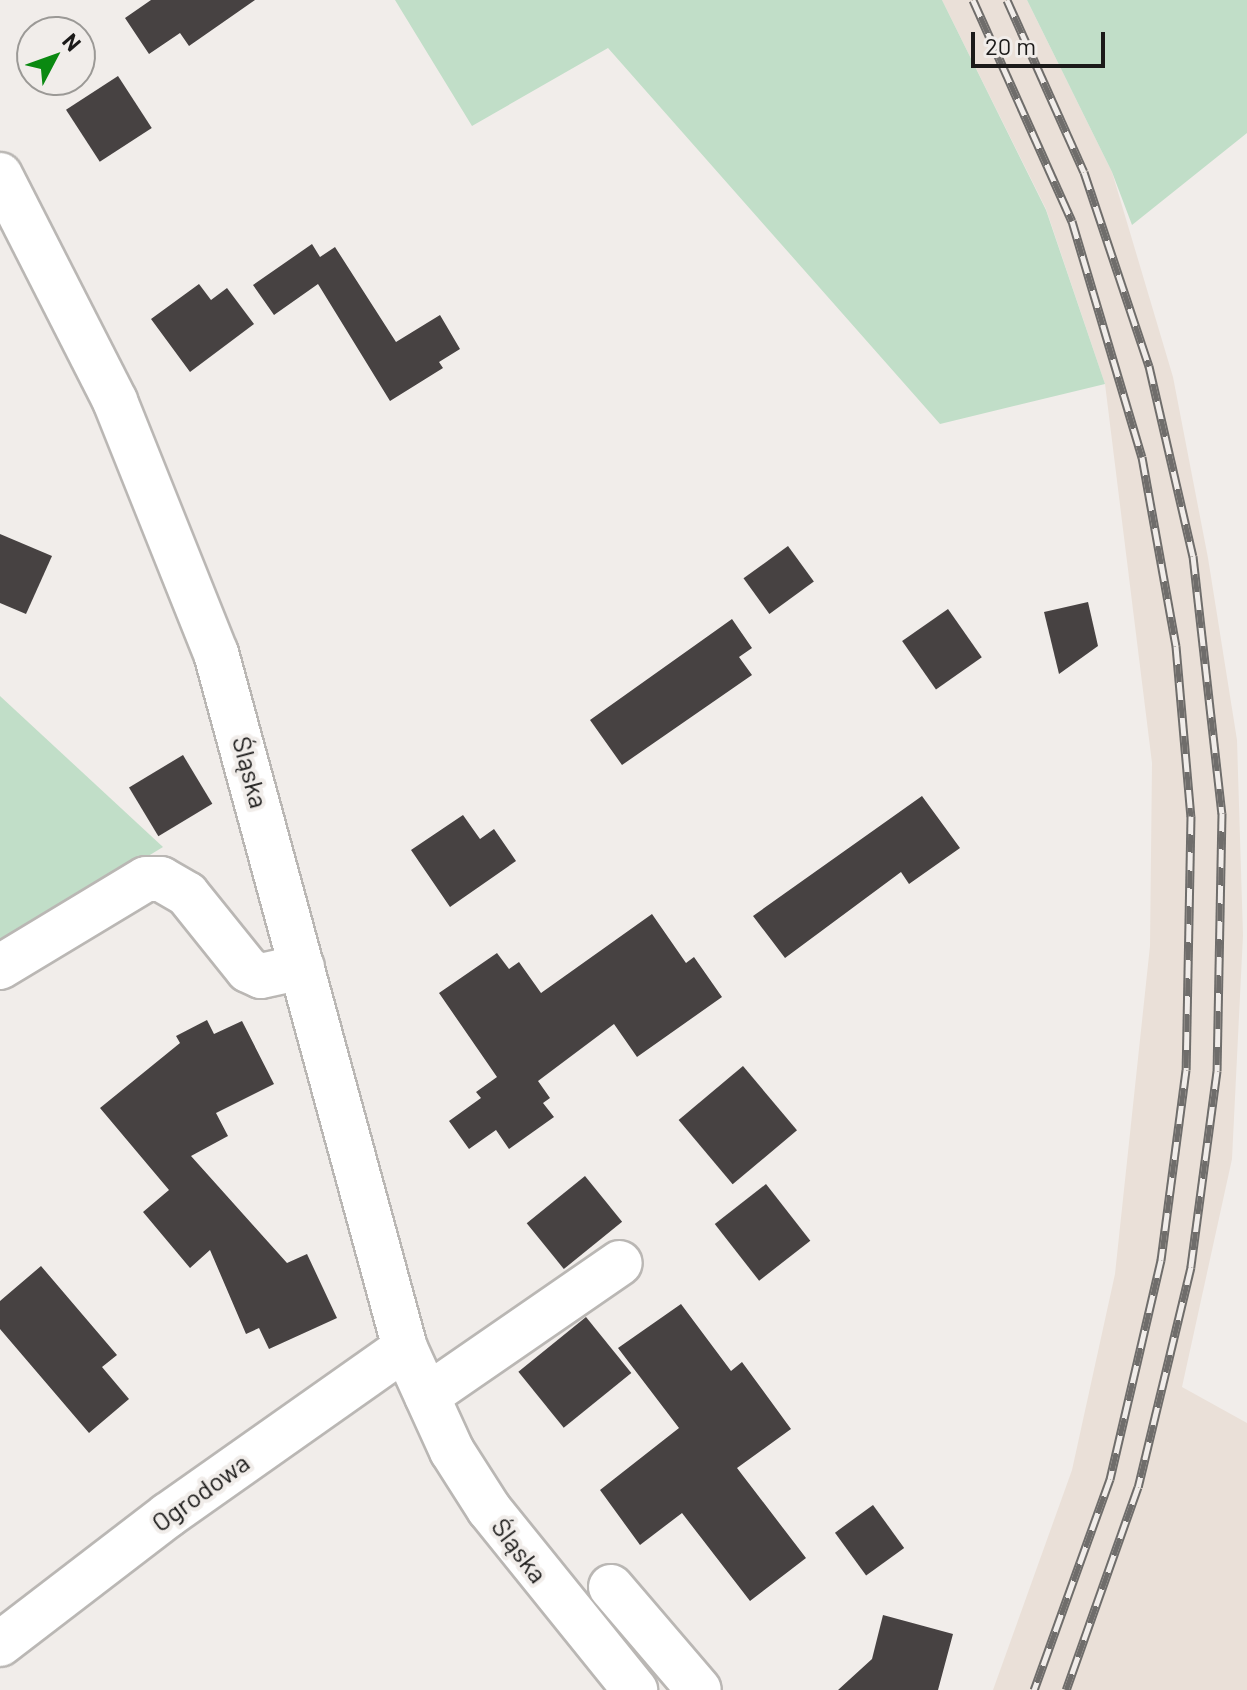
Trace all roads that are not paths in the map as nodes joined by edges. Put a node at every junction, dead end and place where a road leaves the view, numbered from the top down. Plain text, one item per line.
1 (0, 175) edge
2 (0, 967) edge
3 (302, 967) junction
4 (620, 1263) dead end
5 (405, 1348) junction
6 (427, 1396) junction
7 (611, 1587) dead end
8 (0, 1644) edge
9 (635, 1690) edge
10 (699, 1690) edge

1 - 3 street, Śląska
2 - 3 street
3 - 5 street, Śląska
4 - 6 street
5 - 6 street, Śląska
5 - 8 street, Ogrodowa
6 - 9 street, Śląska
7 - 10 street

